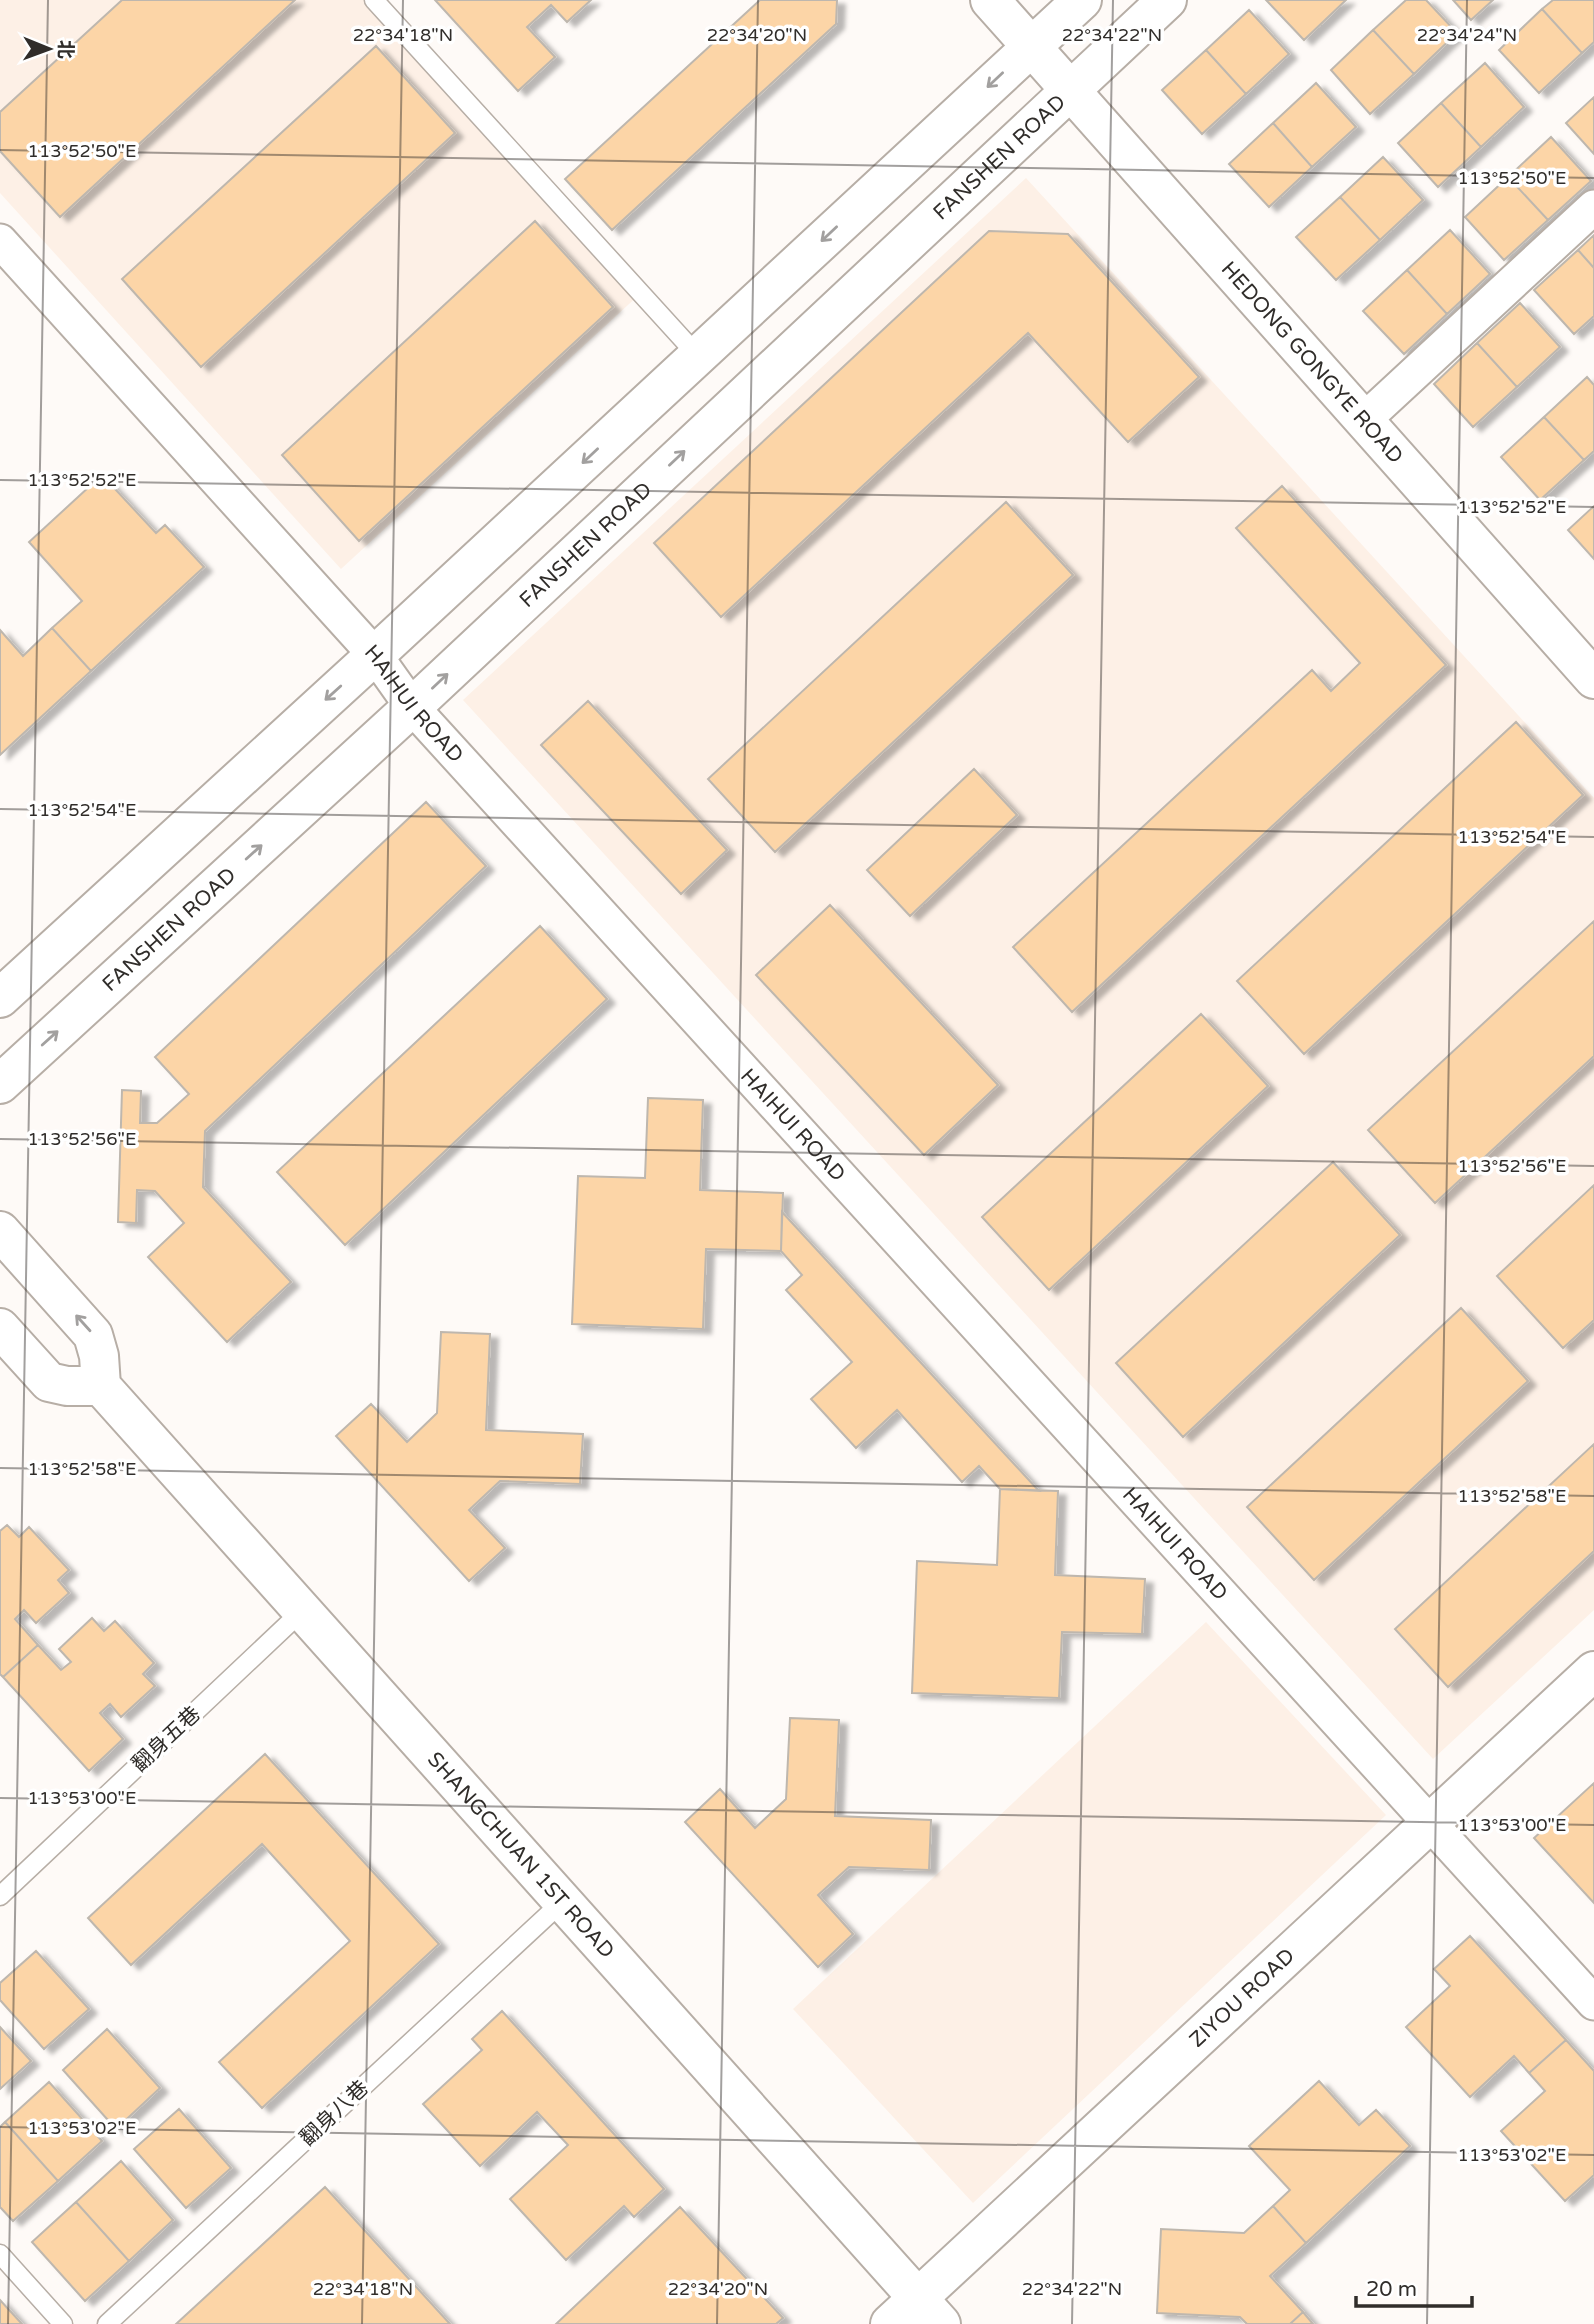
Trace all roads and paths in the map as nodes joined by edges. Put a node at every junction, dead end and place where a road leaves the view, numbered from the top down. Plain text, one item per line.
1 (374, 0) edge
2 (990, 0) edge
3 (1082, 0) edge
4 (1167, 0) edge
5 (1031, 46) junction
6 (1071, 89) junction
7 (1594, 207) edge
8 (0, 241) edge
9 (698, 356) junction
10 (1364, 420) junction
11 (375, 654) junction
12 (1594, 679) edge
13 (412, 707) junction
14 (0, 998) edge
15 (3, 1083) edge
16 (0, 1231) edge
17 (0, 1328) edge
18 (100, 1386) junction
19 (302, 1611) junction
20 (1594, 1671) edge
21 (1430, 1823) junction
22 (0, 1896) edge
23 (562, 1902) junction
24 (1594, 2003) edge
25 (0, 2254) edge
26 (930, 2311) edge
27 (63, 2324) edge
28 (107, 2324) edge
29 (890, 2324) edge

1 - 9 lane
2 - 5 main road, HEDONG GONGYE ROAD
3 - 5 main road
4 - 6 main road, FANSHEN ROAD
5 - 6 main road, HEDONG GONGYE ROAD
5 -> 9 main road
6 - 10 main road, HEDONG GONGYE ROAD
13 -> 6 main road, FANSHEN ROAD
7 - 10 street
8 - 11 street, HAIHUI ROAD
9 -> 11 main road
10 - 12 main road, HEDONG GONGYE ROAD
11 - 13 street, HAIHUI ROAD
11 -> 14 main road
15 -> 13 main road, FANSHEN ROAD
13 - 21 street, HAIHUI ROAD
18 -> 16 main road
17 - 18 main road
18 - 19 main road, SHANGCHUAN 1ST ROAD
19 - 22 lane, 翻身五巷
19 - 23 main road, SHANGCHUAN 1ST ROAD
20 - 21 main road, ZIYOU ROAD
21 - 24 street, HAIHUI ROAD
21 - 26 main road, ZIYOU ROAD
23 - 26 main road, SHANGCHUAN 1ST ROAD
23 - 28 lane, 翻身八巷
25 - 27 lane
26 - 29 main road, ZIYOU ROAD

